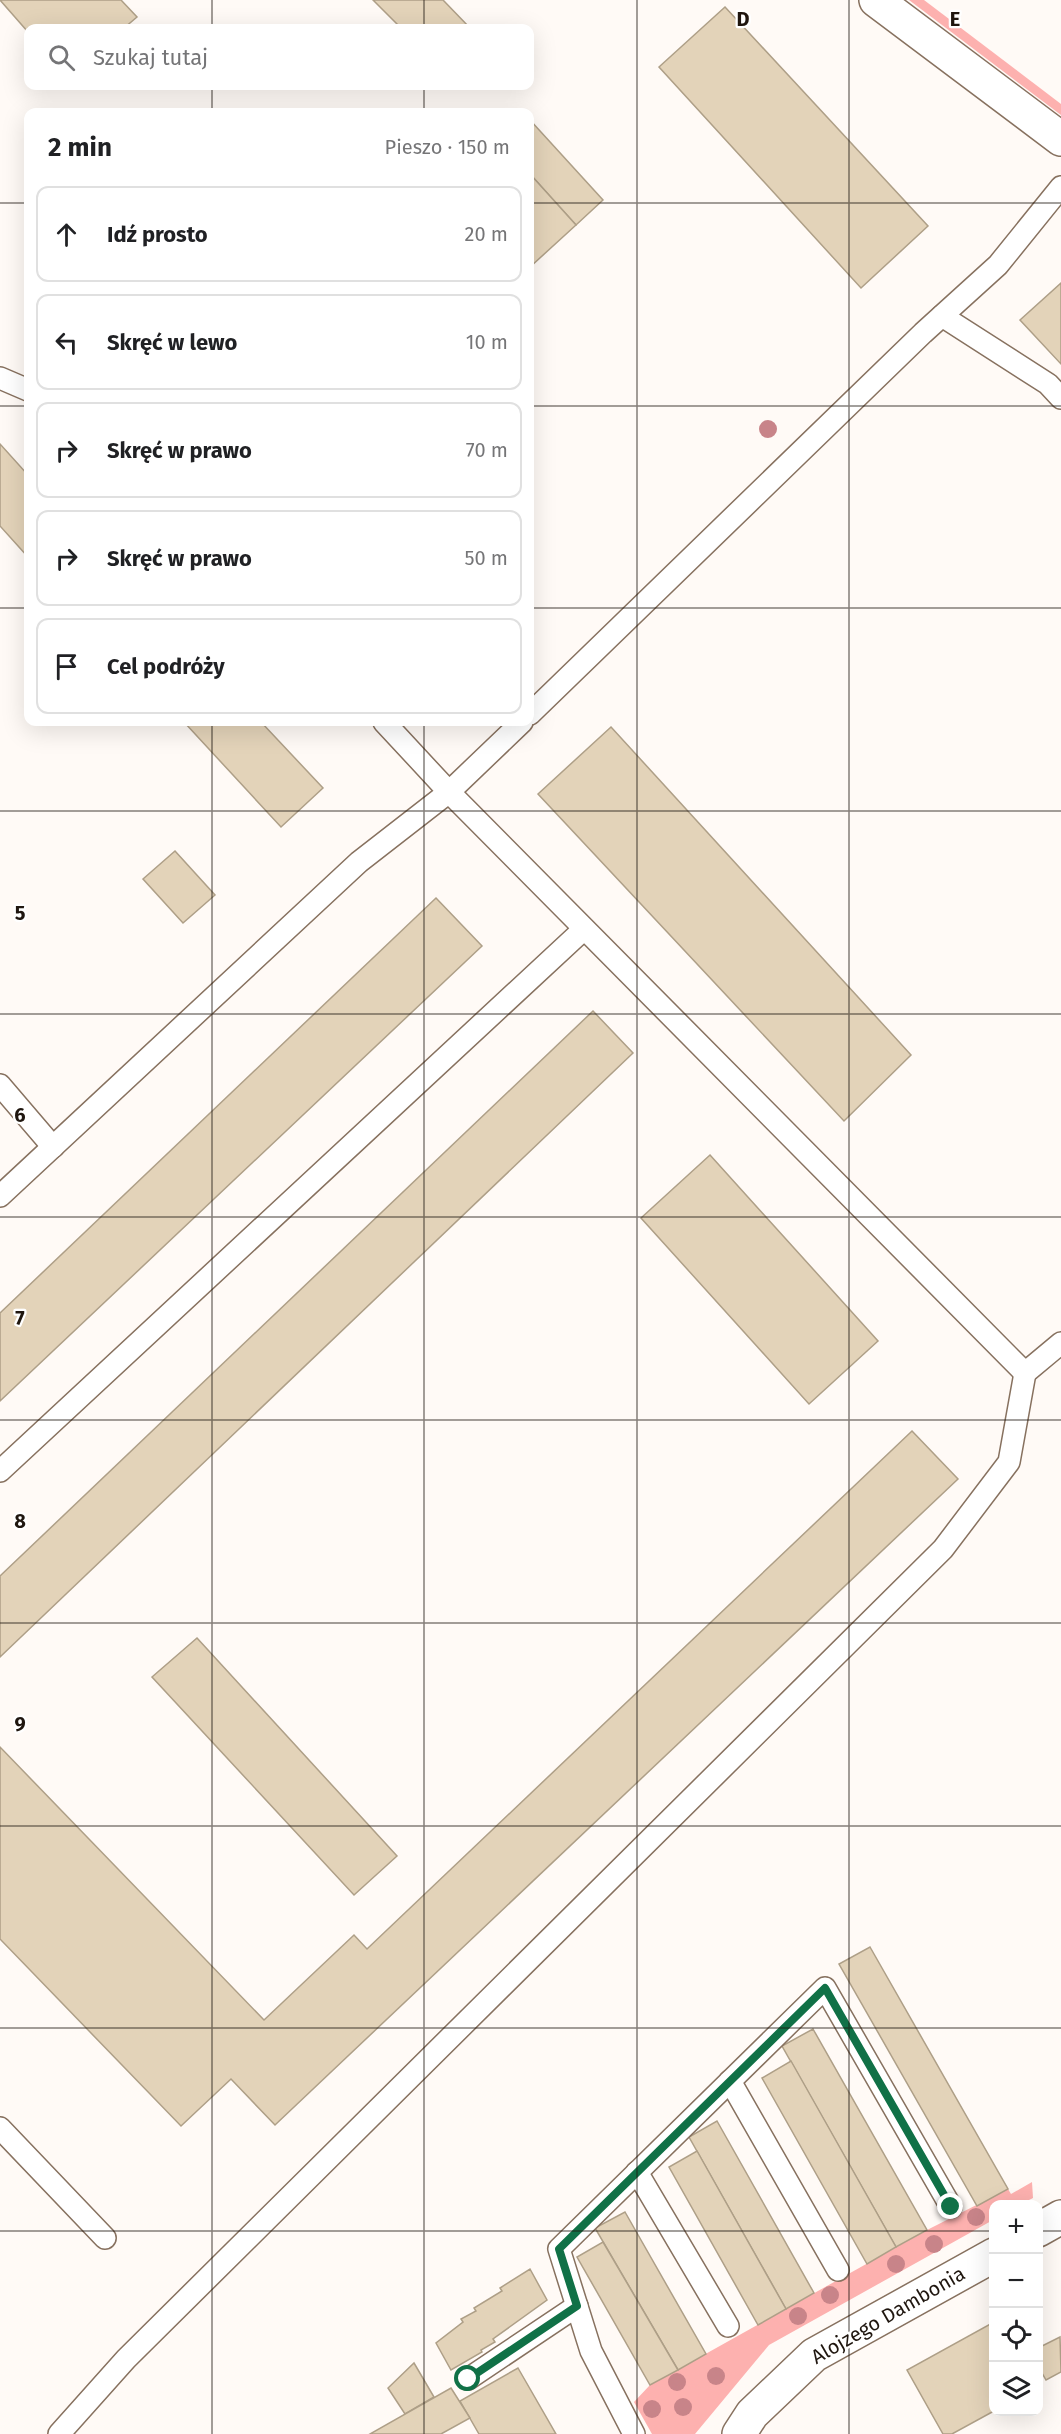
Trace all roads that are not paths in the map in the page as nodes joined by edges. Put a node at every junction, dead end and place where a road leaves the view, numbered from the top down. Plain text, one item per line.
1 (876, 0) edge
2 (1061, 139) edge
3 (1061, 187) edge
4 (942, 316) junction
5 (0, 378) edge
6 (24, 388) edge
7 (1061, 398) edge
8 (534, 710) edge
9 (388, 726) edge
10 (518, 726) edge
11 (449, 792) junction
12 (584, 929) junction
13 (0, 1085) edge
14 (53, 1146) junction
15 (0, 1196) edge
16 (1061, 1343) edge
17 (1024, 1372) junction
18 (0, 1471) edge
19 (730, 2081) junction
20 (0, 2128) edge
21 (637, 2172) junction
22 (951, 2207) dead end
23 (1061, 2217) edge
24 (1043, 2227) edge
25 (105, 2238) dead end
26 (989, 2257) edge
27 (838, 2270) dead end
28 (577, 2306) junction
29 (728, 2326) dead end
30 (468, 2379) dead end
31 (59, 2434) edge
32 (634, 2434) edge
33 (739, 2434) edge

1 - 2 street
3 - 4 lane
4 - 7 lane
4 - 8 lane
5 - 6 lane
9 - 11 lane
10 - 11 lane
11 - 12 lane
11 - 14 lane
12 - 17 lane
12 - 18 lane
13 - 14 lane
14 - 15 lane
16 - 17 lane
17 - 31 lane
19 - 21 lane
19 - 22 lane
19 - 27 lane
20 - 25 lane
21 - 28 lane
21 - 29 lane
23 - 24 street
26 - 33 street, Alojzego Dambonia
28 - 30 lane
28 - 32 lane

